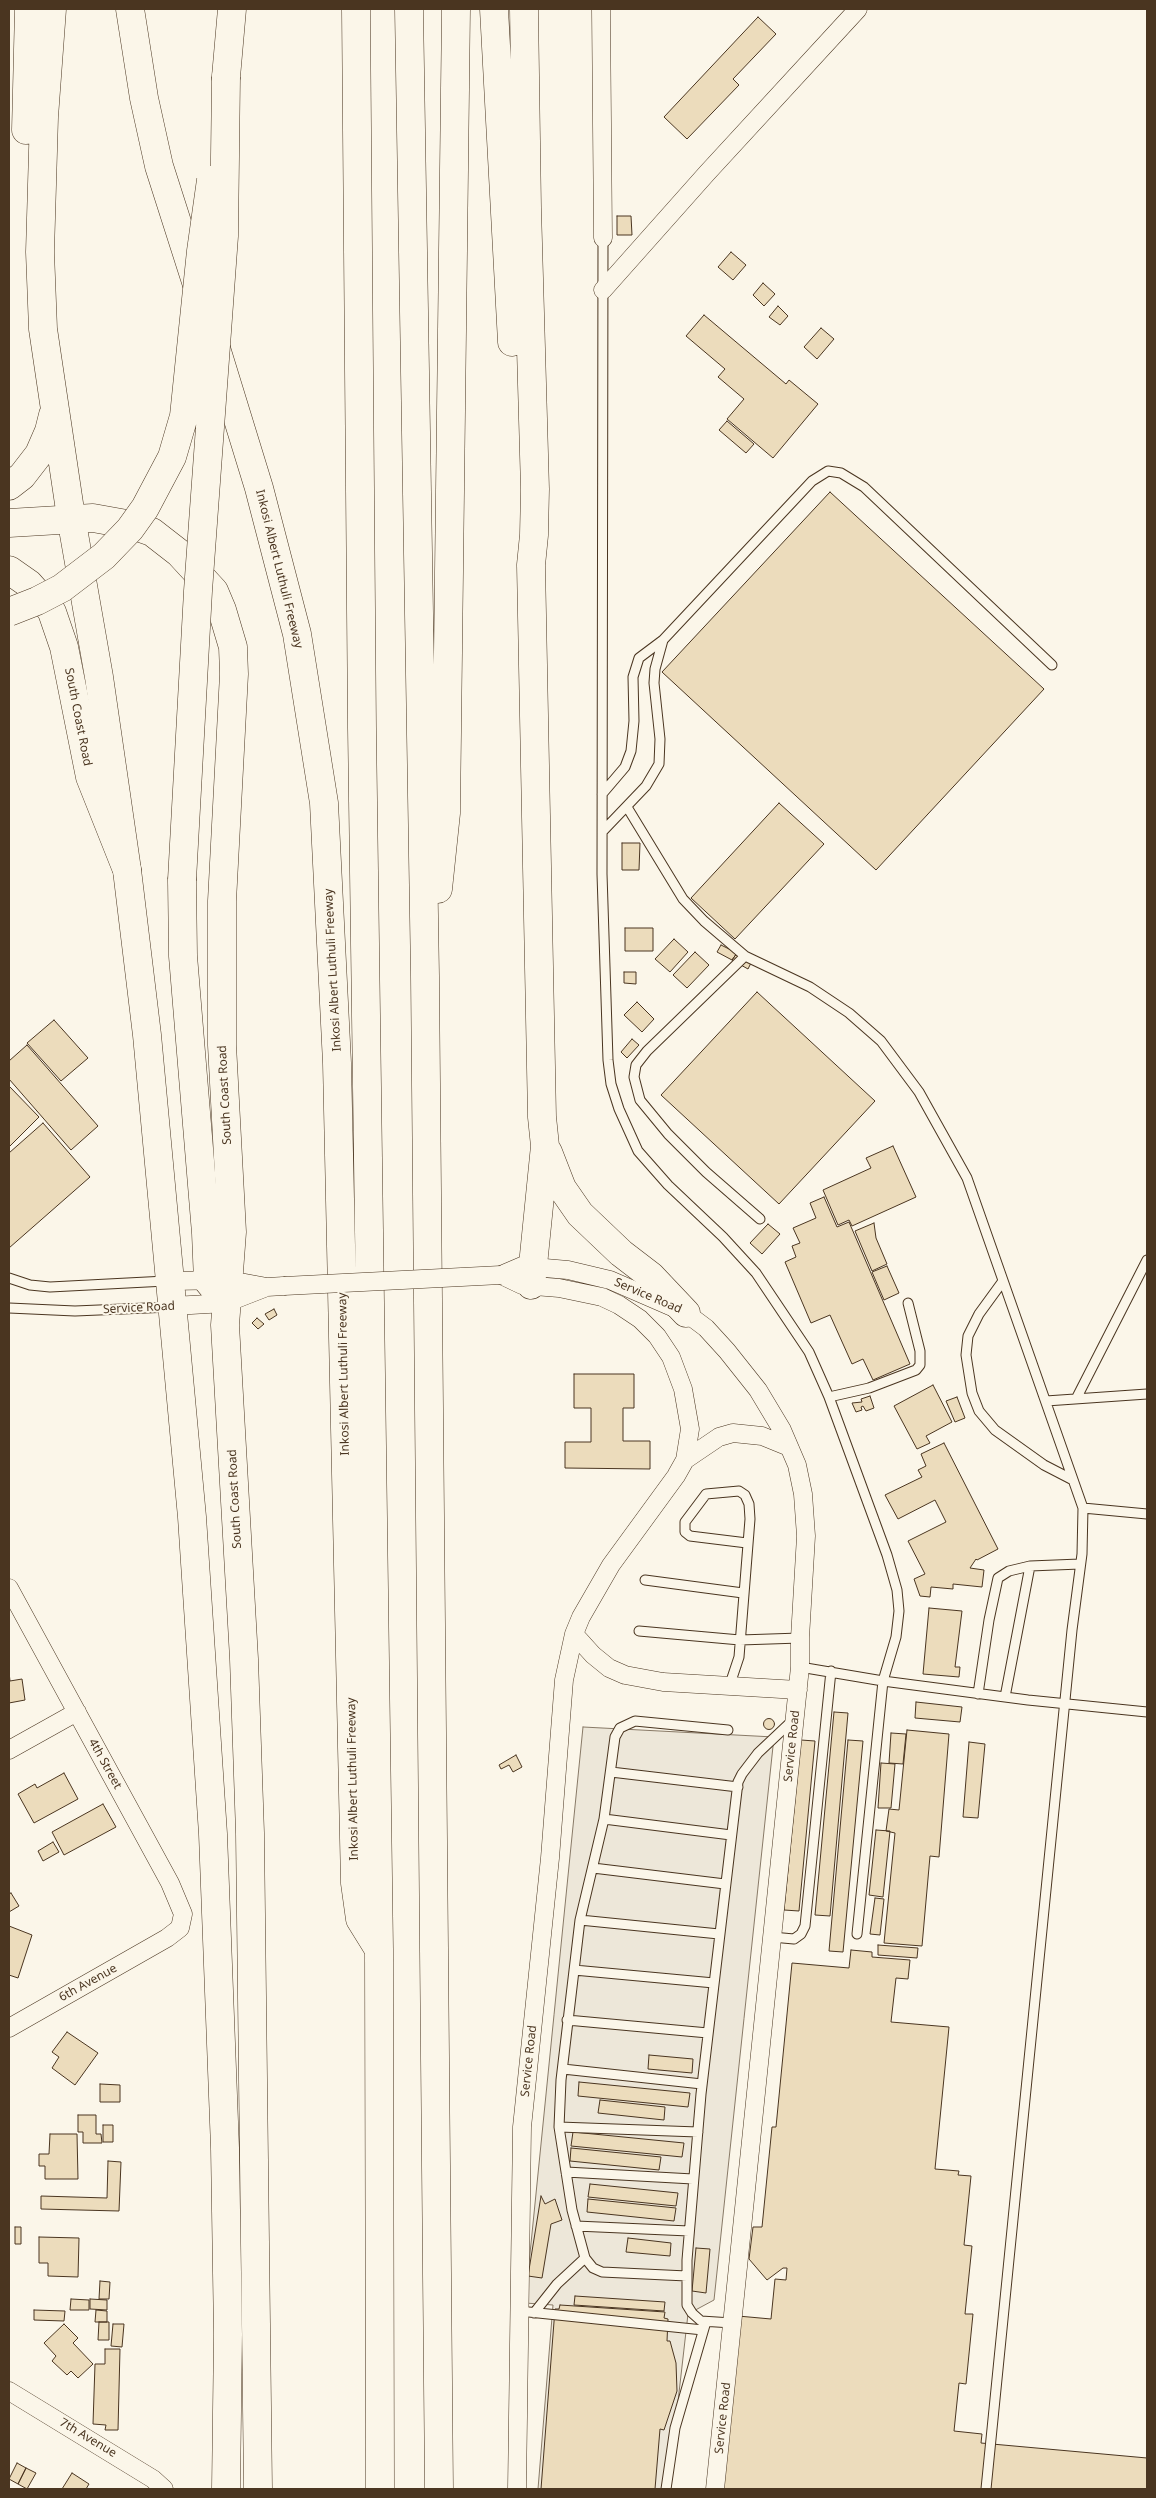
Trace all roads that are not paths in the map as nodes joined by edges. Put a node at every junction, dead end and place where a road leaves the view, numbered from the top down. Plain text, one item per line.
1 (11, 9) edge
2 (29, 9) edge
3 (52, 9) edge
4 (130, 9) edge
5 (232, 9) edge
6 (356, 9) edge
7 (409, 9) edge
8 (456, 9) edge
9 (494, 9) edge
10 (524, 9) edge
11 (601, 9) edge
12 (858, 9) edge
13 (9, 25) edge
14 (226, 77) junction
15 (602, 238) joint
16 (40, 252) junction
17 (603, 290) junction
18 (54, 409) junction
19 (9, 486) edge
20 (71, 518) junction
21 (9, 523) edge
22 (531, 565) junction
23 (9, 570) edge
24 (9, 612) edge
25 (662, 640) junction
26 (1052, 665) dead end
27 (602, 794) junction
28 (627, 806) junction
29 (602, 832) junction
30 (127, 870) junction
31 (745, 956) junction
32 (425, 976) junction
33 (545, 1146) junction
34 (760, 1219) dead end
35 (1147, 1260) edge
36 (532, 1276) junction
37 (9, 1278) edge
38 (1003, 1281) junction
39 (221, 1288) junction
40 (172, 1294) junction
41 (908, 1303) dead end
42 (9, 1308) edge
43 (686, 1313) junction
44 (1147, 1394) edge
45 (829, 1397) junction
46 (1076, 1399) junction
47 (1046, 1400) junction
48 (790, 1447) junction
49 (685, 1460) junction
50 (1073, 1480) junction
51 (1083, 1508) junction
52 (1147, 1514) edge
53 (747, 1544) junction
54 (1080, 1564) junction
55 (1030, 1566) junction
56 (645, 1580) dead end
57 (9, 1588) edge
58 (742, 1593) junction
59 (639, 1631) dead end
60 (574, 1634) junction
61 (800, 1638) junction
62 (740, 1640) junction
63 (800, 1667) junction
64 (831, 1671) junction
65 (883, 1681) junction
66 (729, 1687) junction
67 (798, 1690) junction
68 (978, 1694) junction
69 (1005, 1698) junction
70 (1065, 1703) junction
71 (76, 1712) junction
72 (1147, 1712) edge
73 (795, 1718) junction
74 (728, 1730) dead end
75 (9, 1750) edge
76 (610, 1772) junction
77 (738, 1787) junction
78 (604, 1818) junction
79 (731, 1835) junction
80 (593, 1868) junction
81 (725, 1884) junction
82 (580, 1920) junction
83 (719, 1934) junction
84 (857, 1934) dead end
85 (772, 1937) junction
86 (167, 1938) joint
87 (379, 1949) junction
88 (574, 1970) junction
89 (714, 1983) junction
90 (568, 2020) junction
91 (9, 2028) edge
92 (708, 2034) junction
93 (562, 2069) junction
94 (702, 2084) junction
95 (559, 2127) junction
96 (698, 2132) junction
97 (566, 2172) junction
98 (693, 2179) junction
99 (576, 2226) junction
100 (689, 2231) junction
101 (585, 2258) junction
102 (687, 2276) junction
103 (526, 2312) junction
104 (732, 2323) junction
105 (705, 2326) junction
106 (9, 2390) edge
107 (164, 2489) edge
108 (226, 2489) edge
109 (258, 2489) edge
110 (380, 2489) edge
111 (439, 2489) edge
112 (517, 2489) edge
113 (666, 2489) edge
114 (715, 2489) edge
115 (986, 2489) edge

1 - 13 main road
2 - 16 main road
3 - 16 main road
4 - 87 main road, Inkosi Albert Luthuli Freeway
5 - 14 main road
6 - 87 main road
7 - 32 main road
8 - 32 main road
9 - 22 main road
10 - 22 main road
11 - 15 street
12 - 17 street
14 - 24 main road, bridge
14 - 39 main road, bridge
15 - 17 lane
16 - 18 main road
17 - 27 lane
18 - 19 main road
18 - 20 main road
20 - 21 main road, South Coast Road
20 - 30 main road
20 - 39 main road, South Coast Road
22 - 33 main road
23 - 30 main road, South Coast Road
25 - 26 lane
25 - 27 lane
25 - 28 lane
27 - 29 lane
28 - 29 lane
28 - 31 lane
29 - 45 lane
30 - 40 main road, South Coast Road
31 - 34 lane
31 - 38 lane
32 - 111 main road
33 - 36 main road
33 - 43 main road
35 - 46 lane
36 - 39 street, Service Road, bridge
36 - 43 street, Service Road
36 - 49 street, Service Road
37 - 40 lane, Service Road
38 - 47 lane
38 - 50 lane
39 - 40 street, Service Road
39 - 40 street, Service Road
39 - 109 main road, South Coast Road
40 - 42 lane, Service Road
40 - 108 main road, South Coast Road
41 - 45 lane
43 - 48 street, Service Road
44 - 46 lane
45 - 65 lane
46 - 47 lane
47 - 50 lane
48 - 49 street, Service Road
48 - 61 street, Service Road
49 - 60 street, Service Road
50 - 51 lane
51 - 52 lane
51 - 54 lane
53 - 53 lane
53 - 58 lane
54 - 55 lane
54 - 70 lane
55 - 68 lane
55 - 69 lane
56 - 58 lane
57 - 71 street, 4th Street
58 - 62 lane
59 - 62 lane
60 - 66 street
60 - 103 street, Service Road
61 - 62 lane
61 - 63 street, Service Road
62 - 66 lane
63 - 64 lane
63 - 67 street, Service Road
64 - 65 lane
64 - 85 lane
65 - 68 lane
65 - 84 lane
66 - 67 street
67 - 73 street, Service Road
68 - 69 lane
69 - 70 lane
70 - 72 lane
70 - 115 lane
71 - 75 street
71 - 86 street, 4th Street
73 - 77 lane
73 - 85 street, Service Road
74 - 76 lane
76 - 77 lane
76 - 78 lane
77 - 79 lane
78 - 79 lane
78 - 80 lane
79 - 81 lane
80 - 81 lane
80 - 82 lane
81 - 83 lane
82 - 83 lane
82 - 88 lane
83 - 89 lane
85 - 104 street, Service Road
86 - 91 street, 6th Avenue
87 - 110 main road
88 - 89 lane
88 - 90 lane
89 - 92 lane
90 - 92 lane
90 - 93 lane
92 - 94 lane
93 - 94 lane
93 - 95 lane
94 - 96 lane
95 - 96 lane
95 - 97 lane
96 - 98 lane
97 - 98 lane
97 - 99 lane
98 - 100 lane
99 - 100 lane
99 - 101 lane
100 - 102 lane
101 - 102 lane
101 - 103 lane
102 - 105 lane
103 - 105 lane
103 - 112 street, Service Road
104 - 105 lane
104 - 114 street, Service Road
105 - 113 lane
106 - 107 street, 7th Avenue

